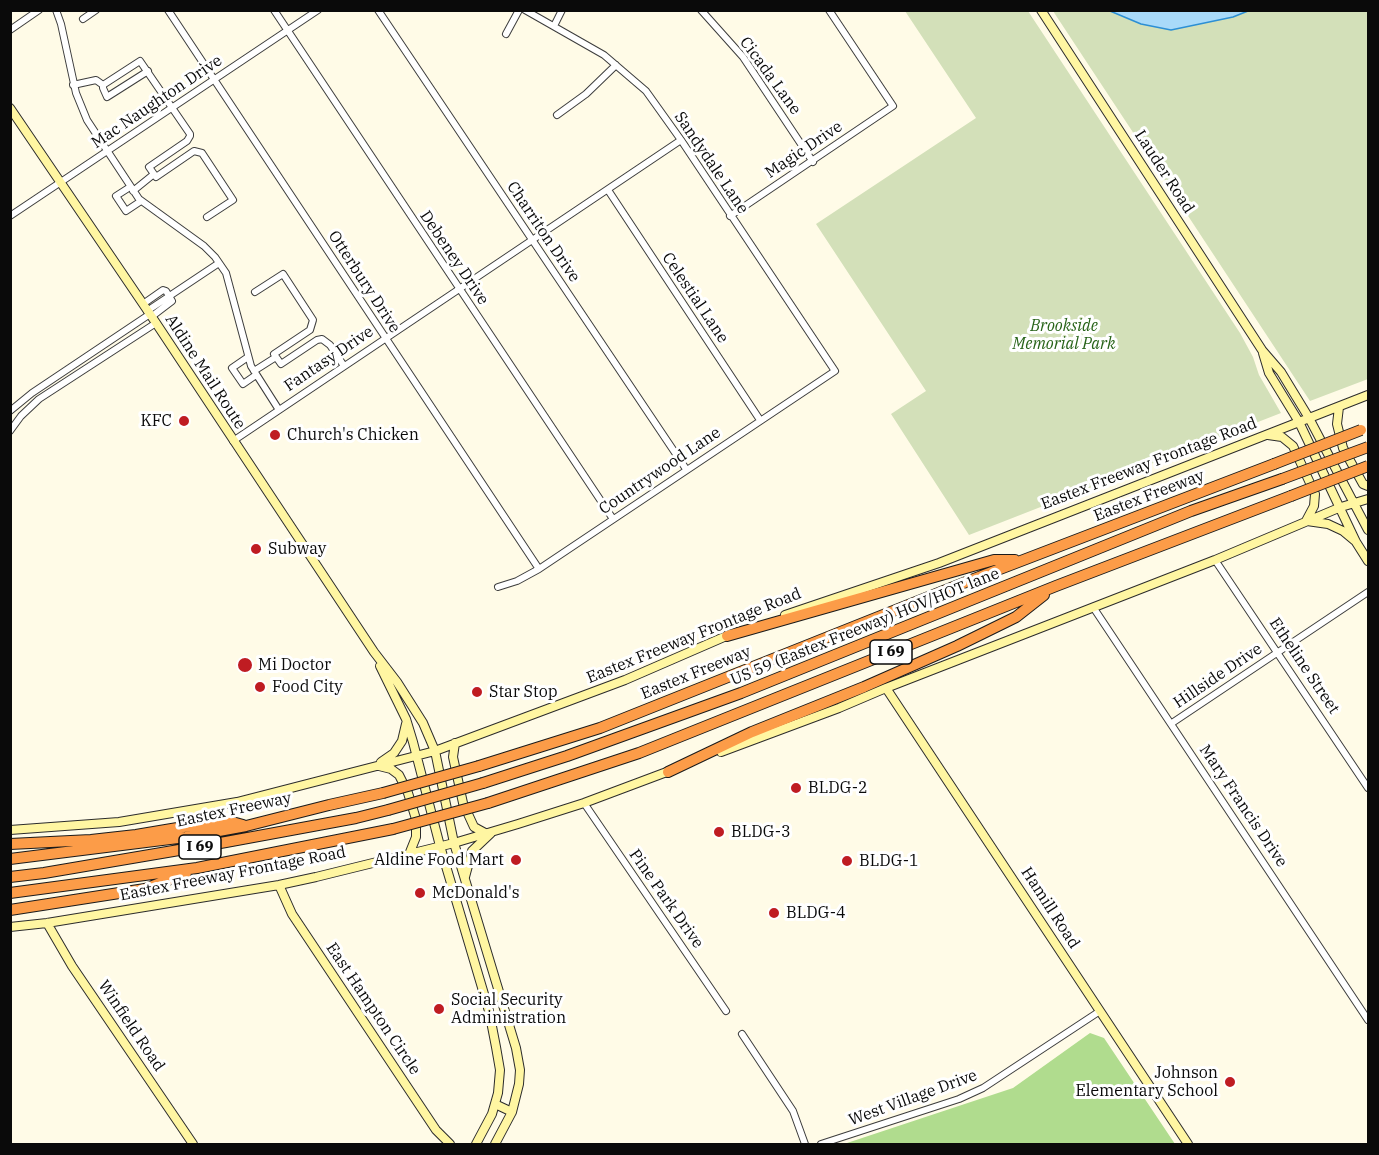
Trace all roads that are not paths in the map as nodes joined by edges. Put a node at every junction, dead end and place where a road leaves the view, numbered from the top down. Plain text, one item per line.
1 (39, 10) edge
2 (56, 10) edge
3 (96, 10) edge
4 (168, 10) edge
5 (274, 10) edge
6 (318, 10) edge
7 (378, 10) edge
8 (519, 10) edge
9 (525, 10) edge
10 (562, 10) edge
11 (701, 10) edge
12 (829, 10) edge
13 (1041, 10) edge
14 (83, 19) dead end
15 (554, 26) junction
16 (10, 30) edge
17 (288, 31) junction
18 (506, 34) dead end
19 (616, 65) junction
20 (148, 71) junction
21 (215, 80) junction
22 (73, 85) junction
23 (103, 85) junction
24 (10, 108) edge
25 (173, 108) junction
26 (557, 115) dead end
27 (681, 140) junction
28 (187, 141) junction
29 (194, 151) junction
30 (107, 152) junction
31 (813, 162) junction
32 (154, 174) junction
33 (60, 183) junction
34 (132, 189) junction
35 (608, 190) junction
36 (141, 201) junction
37 (10, 216) edge
38 (730, 216) junction
39 (207, 217) dead end
40 (532, 240) junction
41 (219, 263) junction
42 (458, 289) junction
43 (255, 292) dead end
44 (170, 296) junction
45 (150, 314) junction
46 (310, 330) junction
47 (385, 338) junction
48 (317, 340) junction
49 (1262, 350) junction
50 (248, 357) junction
51 (276, 357) junction
52 (344, 366) junction
53 (835, 370) joint
54 (255, 373) junction
55 (1368, 395) edge
56 (26, 398) junction
57 (32, 406) junction
58 (1339, 407) junction
59 (279, 410) junction
60 (10, 411) edge
61 (1309, 418) junction
62 (760, 420) junction
63 (1299, 422) junction
64 (1365, 429) edge
65 (10, 431) edge
66 (1266, 435) junction
67 (233, 441) junction
68 (1368, 447) edge
69 (1368, 466) edge
70 (686, 469) junction
71 (1368, 486) edge
72 (1368, 498) edge
73 (1354, 504) junction
74 (1341, 507) junction
75 (613, 519) junction
76 (1306, 521) junction
77 (1368, 530) edge
78 (1356, 542) junction
79 (1022, 560) junction
80 (1215, 560) junction
81 (1368, 561) edge
82 (538, 569) junction
83 (1056, 586) junction
84 (498, 587) dead end
85 (1368, 592) edge
86 (1093, 607) junction
87 (727, 636) junction
88 (374, 652) junction
89 (1278, 652) junction
90 (886, 688) junction
91 (406, 719) junction
92 (1172, 723) junction
93 (455, 743) junction
94 (435, 751) junction
95 (417, 755) junction
96 (376, 765) junction
97 (668, 772) junction
98 (1368, 788) edge
99 (584, 803) junction
100 (246, 826) junction
101 (10, 830) edge
102 (490, 832) junction
103 (454, 843) junction
104 (10, 844) edge
105 (440, 846) junction
106 (410, 852) junction
107 (10, 859) edge
108 (197, 868) junction
109 (10, 877) edge
110 (465, 878) junction
111 (279, 885) junction
112 (10, 893) edge
113 (10, 910) edge
114 (475, 911) junction
115 (460, 914) junction
116 (47, 924) junction
117 (10, 927) edge
118 (502, 1004) junction
119 (488, 1008) junction
120 (726, 1011) dead end
121 (1100, 1011) junction
122 (1368, 1020) edge
123 (742, 1034) dead end
124 (495, 1104) junction
125 (512, 1112) junction
126 (193, 1144) edge
127 (450, 1144) edge
128 (476, 1144) edge
129 (495, 1144) edge
130 (804, 1144) edge
131 (821, 1144) edge
132 (1188, 1144) edge

1 - 16 street
2 - 22 street
3 - 14 street
4 - 21 street, Otterbury Drive
5 - 17 street, Debeney Drive
6 - 17 street, Mac Naughton Drive
7 - 40 street, Charriton Drive
8 - 18 street
9 - 15 street, Sandydale Lane
10 - 15 street
11 - 31 street, Cicada Lane
12 - 31 street, Magic Drive
13 - 49 main road, Lauder Road
15 - 19 street, Sandydale Lane
17 - 21 street, Mac Naughton Drive
17 - 42 street, Debeney Drive
19 - 26 street
19 - 27 street, Sandydale Lane
20 - 23 street
20 - 23 street
20 - 25 street
21 - 25 street, Mac Naughton Drive
21 - 47 street, Otterbury Drive
22 - 23 street
22 - 30 street
24 - 33 main road, Aldine Mail Route
25 - 28 street
25 - 30 street, Mac Naughton Drive
27 - 35 street, Fantasy Drive
27 - 38 street, Sandydale Lane
28 - 29 street
28 - 32 street
29 - 32 street
29 - 39 street
30 - 33 street, Mac Naughton Drive
30 - 34 street
31 - 38 street, Magic Drive
32 - 34 street
33 - 37 street, Mac Naughton Drive
33 - 45 main road, Aldine Mail Route
34 - 36 street
34 - 36 street
35 - 40 street, Fantasy Drive
35 - 62 street, Celestial Lane
36 - 41 street
38 - 53 street, Sandydale Lane
40 - 42 street, Fantasy Drive
40 - 70 street, Charriton Drive
41 - 44 street
41 - 50 street
42 - 47 street, Fantasy Drive
42 - 75 street, Debeney Drive
43 - 46 street
44 - 45 street
44 - 45 street
45 - 56 street
45 - 57 street
45 - 67 main road, Aldine Mail Route
46 - 48 street
46 - 51 street
47 - 52 street, Fantasy Drive
47 - 82 street, Otterbury Drive
48 - 51 street
48 - 52 street
49 - 61 main road, Lauder Road
49 - 63 main road, Lauder Road
50 - 54 street
50 - 54 street
51 - 54 street
52 - 59 street, Fantasy Drive
53 - 62 street, Countrywood Lane
54 - 59 street
55 - 58 main road, Eastex Freeway Frontage Road
56 - 57 street
56 - 60 street
57 - 65 street
58 - 61 main road, Eastex Freeway Frontage Road
58 - 71 main road
59 - 67 street, Fantasy Drive
61 - 63 main road, Eastex Freeway Frontage Road
61 - 73 main road, Lauder Road
62 - 70 street, Countrywood Lane
63 - 66 main road, Eastex Freeway Frontage Road
63 - 74 main road, Lauder Road
64 - 79 highway, Eastex Freeway / I 69, bridge
66 - 76 main road
66 - 87 main road, Eastex Freeway Frontage Road
67 - 88 main road, Aldine Mail Route
68 - 109 highway, US 59 (Eastex Freeway) HOV/HOT lane / I 69, bridge
69 - 83 highway, I 69, bridge
70 - 75 street, Countrywood Lane
72 - 73 main road, Eastex Freeway Frontage Road
73 - 74 main road, Eastex Freeway Frontage Road
73 - 77 main road, Lauder Road
74 - 76 main road, Eastex Freeway Frontage Road
74 - 78 main road, Lauder Road
75 - 82 street, Countrywood Lane
76 - 78 main road
76 - 80 main road, Eastex Freeway Frontage Road
78 - 81 main road, Lauder Road
79 - 87 highway
79 - 100 highway, Eastex Freeway / I 69, bridge
80 - 86 main road, Eastex Freeway Frontage Road
80 - 89 street, Etheline Street
82 - 84 street, Countrywood Lane
83 - 97 highway
83 - 108 highway, I 69, bridge
85 - 89 street, Hillside Drive
86 - 90 main road, Eastex Freeway Frontage Road
86 - 92 street, Mary Francis Drive
87 - 93 main road, Eastex Freeway Frontage Road
88 - 91 main road, Aldine Mail Route
88 - 94 main road, Aldine Mail Route
89 - 92 street, Hillside Drive
89 - 98 street, Etheline Street
90 - 97 main road, Eastex Freeway Frontage Road
90 - 121 main road, Hamill Road
91 - 95 main road, Aldine Mail Route
91 - 96 main road
92 - 122 street, Mary Francis Drive
93 - 94 main road, Eastex Freeway Frontage Road
93 - 102 main road
94 - 95 main road, Eastex Freeway Frontage Road
94 - 103 main road, Aldine Mail Route
95 - 96 main road, Eastex Freeway Frontage Road
95 - 105 main road, Aldine Mail Route
96 - 101 main road, Eastex Freeway Frontage Road
96 - 106 main road
97 - 99 main road, Eastex Freeway Frontage Road
99 - 102 main road, Eastex Freeway Frontage Road
99 - 120 street, Pine Park Drive
100 - 104 highway
100 - 107 highway, Eastex Freeway / I 69
102 - 103 main road, Eastex Freeway Frontage Road
102 - 110 main road
103 - 105 main road, Eastex Freeway Frontage Road
103 - 110 main road, Aldine Mail Route
105 - 106 main road, Eastex Freeway Frontage Road
105 - 115 main road, Aldine Mail Route
106 - 111 main road, Eastex Freeway Frontage Road
108 - 112 highway, I 69
108 - 113 highway
110 - 114 main road, Aldine Mail Route
111 - 116 main road, Eastex Freeway Frontage Road
111 - 127 main road, East Hampton Circle
114 - 115 main road
114 - 118 main road, Aldine Mail Route
115 - 119 main road, Aldine Mail Route
116 - 117 main road, Eastex Freeway Frontage Road
116 - 126 main road, Winfield Road
118 - 119 main road
118 - 125 main road, Aldine Mail Route
119 - 124 main road, Aldine Mail Route
121 - 131 street, West Village Drive
121 - 132 main road, Hamill Road
123 - 130 street
124 - 125 main road
124 - 128 main road, Aldine Mail Route
125 - 129 main road, Aldine Mail Route

